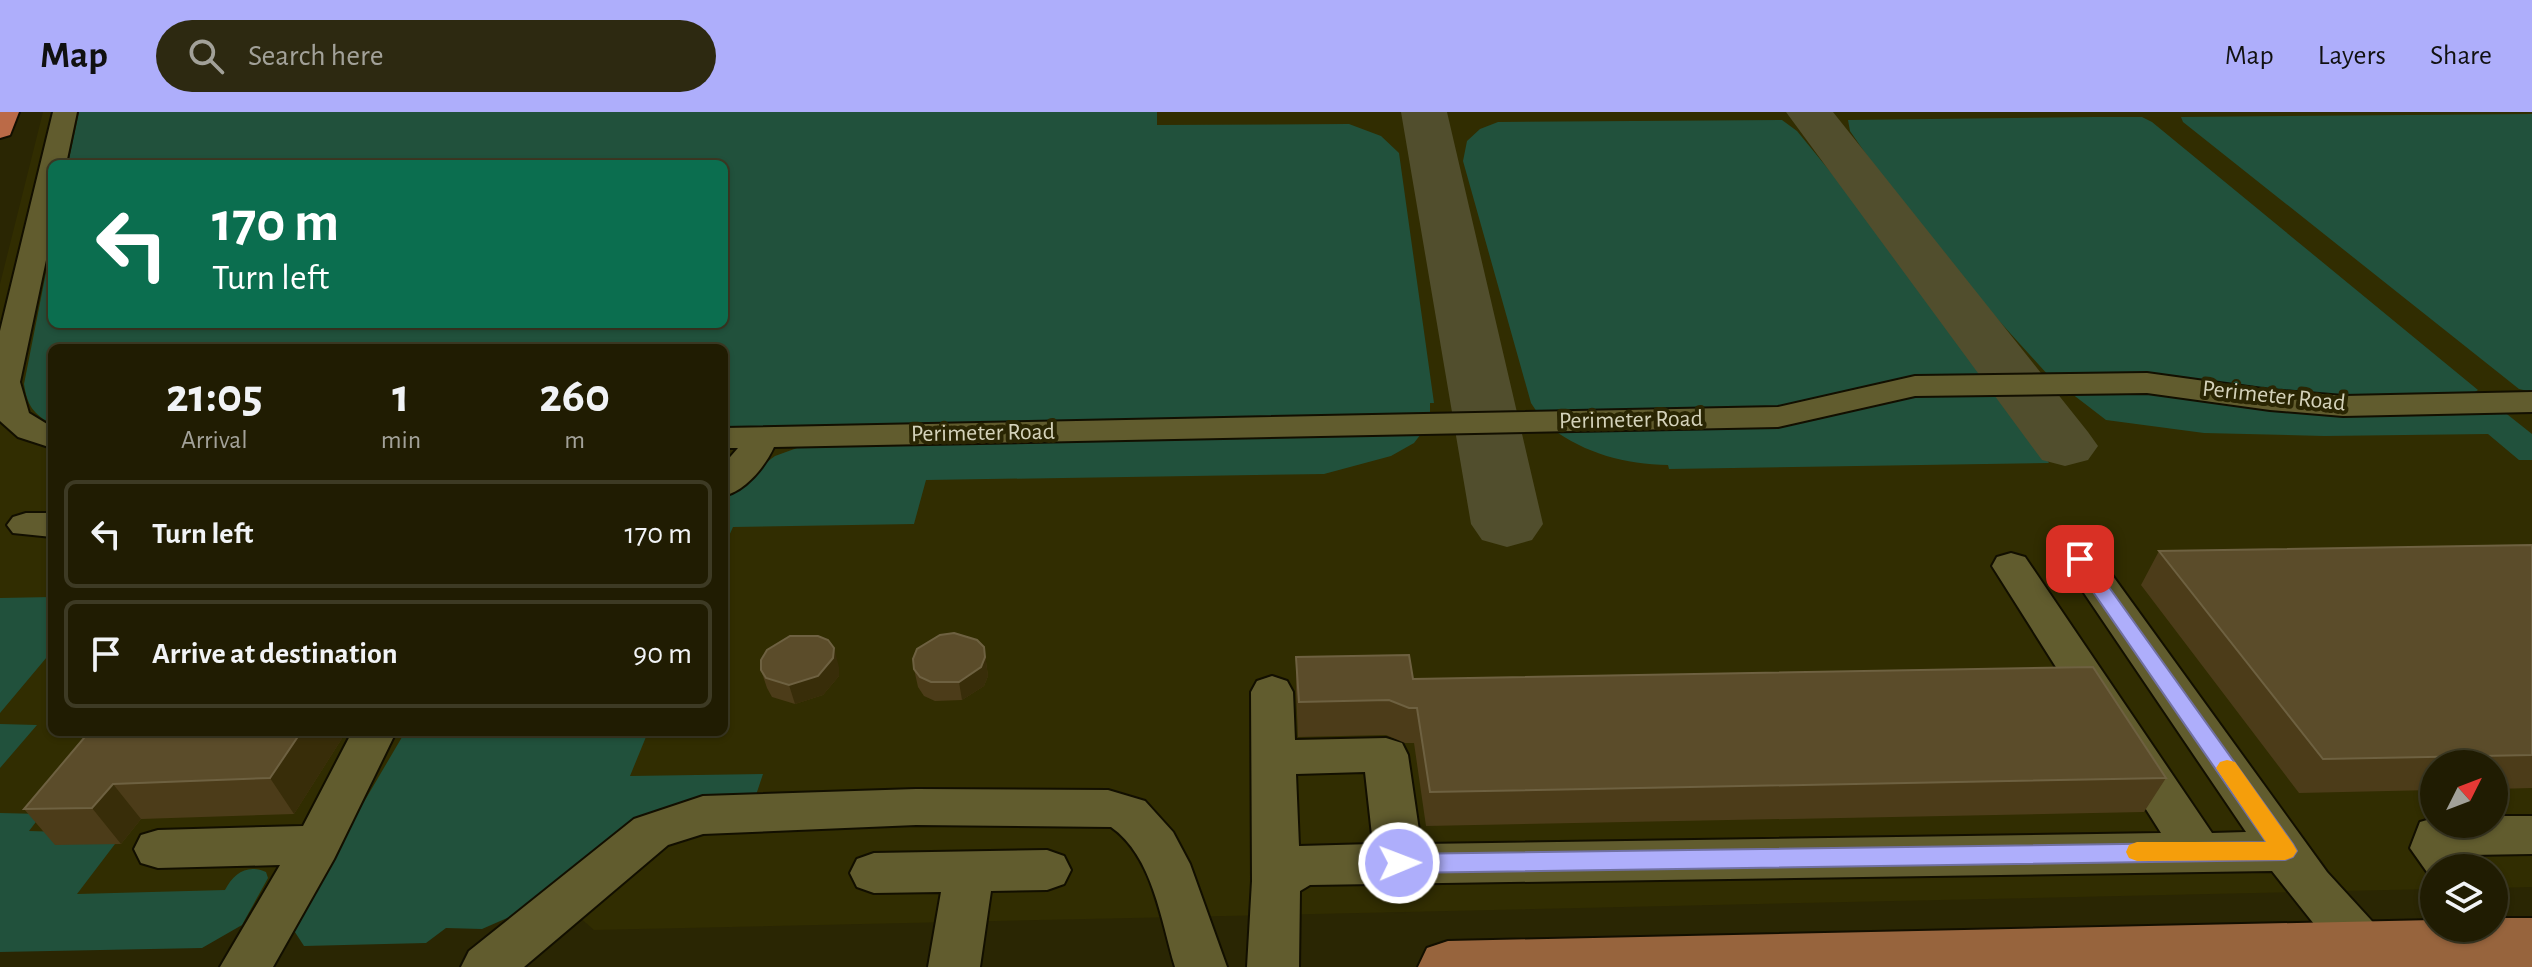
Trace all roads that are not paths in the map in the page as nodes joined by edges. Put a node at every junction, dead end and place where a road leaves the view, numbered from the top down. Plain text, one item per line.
1 (5, 112) edge
2 (65, 112) edge
3 (0, 129) edge
4 (55, 160) edge
5 (48, 189) edge
6 (2532, 402) edge
7 (48, 437) edge
8 (761, 437) junction
9 (728, 438) edge
10 (728, 481) edge
11 (2080, 559) dead end
12 (2011, 566) dead end
13 (1272, 692) dead end
14 (372, 736) edge
15 (1273, 757) junction
16 (2532, 835) edge
17 (317, 845) junction
18 (158, 849) dead end
19 (2198, 851) junction
20 (2439, 854) edge
21 (1399, 863) junction
22 (2298, 869) junction
23 (1047, 870) dead end
24 (969, 872) junction
25 (874, 873) dead end
26 (1276, 881) junction
27 (2514, 935) edge
28 (2363, 947) junction
29 (246, 967) edge
30 (487, 967) edge
31 (954, 967) edge
32 (1201, 967) edge
33 (1273, 967) edge
34 (1448, 967) edge

1 - 3 highway
2 - 4 lane
5 - 7 lane
6 - 8 lane, Perimeter Road
8 - 9 lane, Perimeter Road
8 - 10 lane
11 - 22 lane
12 - 19 lane
13 - 15 lane
14 - 17 lane
15 - 21 lane
15 - 26 lane
16 - 20 lane
17 - 18 lane
17 - 29 lane
19 - 21 lane
19 - 22 lane
21 - 26 lane
22 - 28 lane
23 - 24 lane
24 - 25 lane
24 - 31 lane
26 - 33 lane
27 - 28 main road
28 - 34 main road
30 - 32 lane

